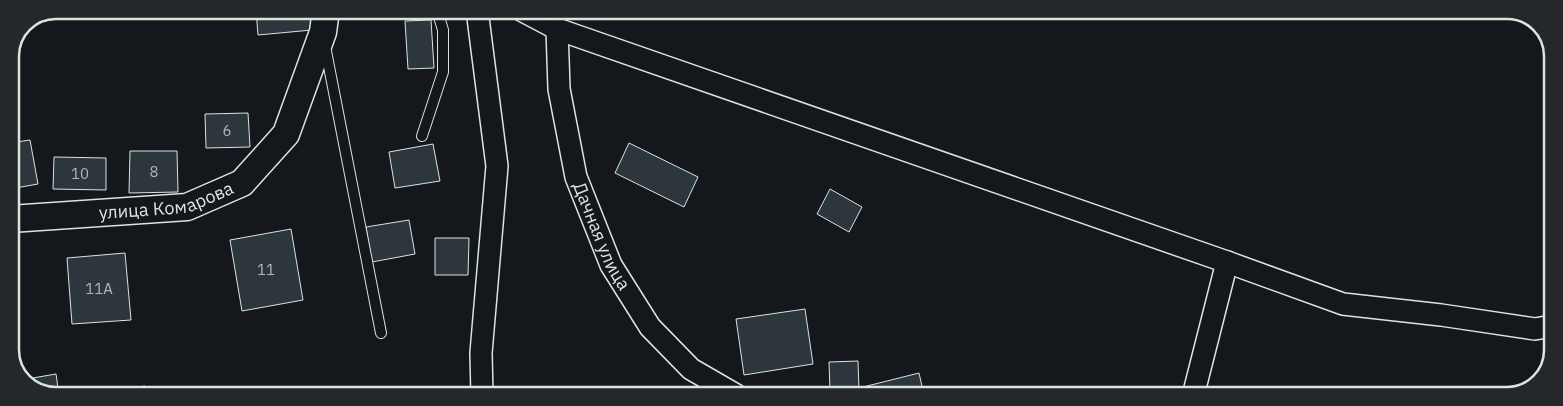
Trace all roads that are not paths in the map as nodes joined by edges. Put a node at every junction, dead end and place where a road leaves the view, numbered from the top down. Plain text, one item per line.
1 (440, 19) edge
2 (478, 19) edge
3 (539, 19) edge
4 (325, 21) edge
5 (558, 29) junction
6 (422, 136) dead end
7 (19, 218) edge
8 (1227, 262) junction
9 (1544, 327) edge
10 (381, 333) dead end
11 (482, 387) edge
12 (722, 387) edge
13 (1195, 387) edge

1 - 6 lane
2 - 11 street
3 - 5 street
4 - 7 street, улица Комарова
4 - 10 lane
5 - 8 street
5 - 12 street, Дачная улица
8 - 9 street
8 - 13 street

